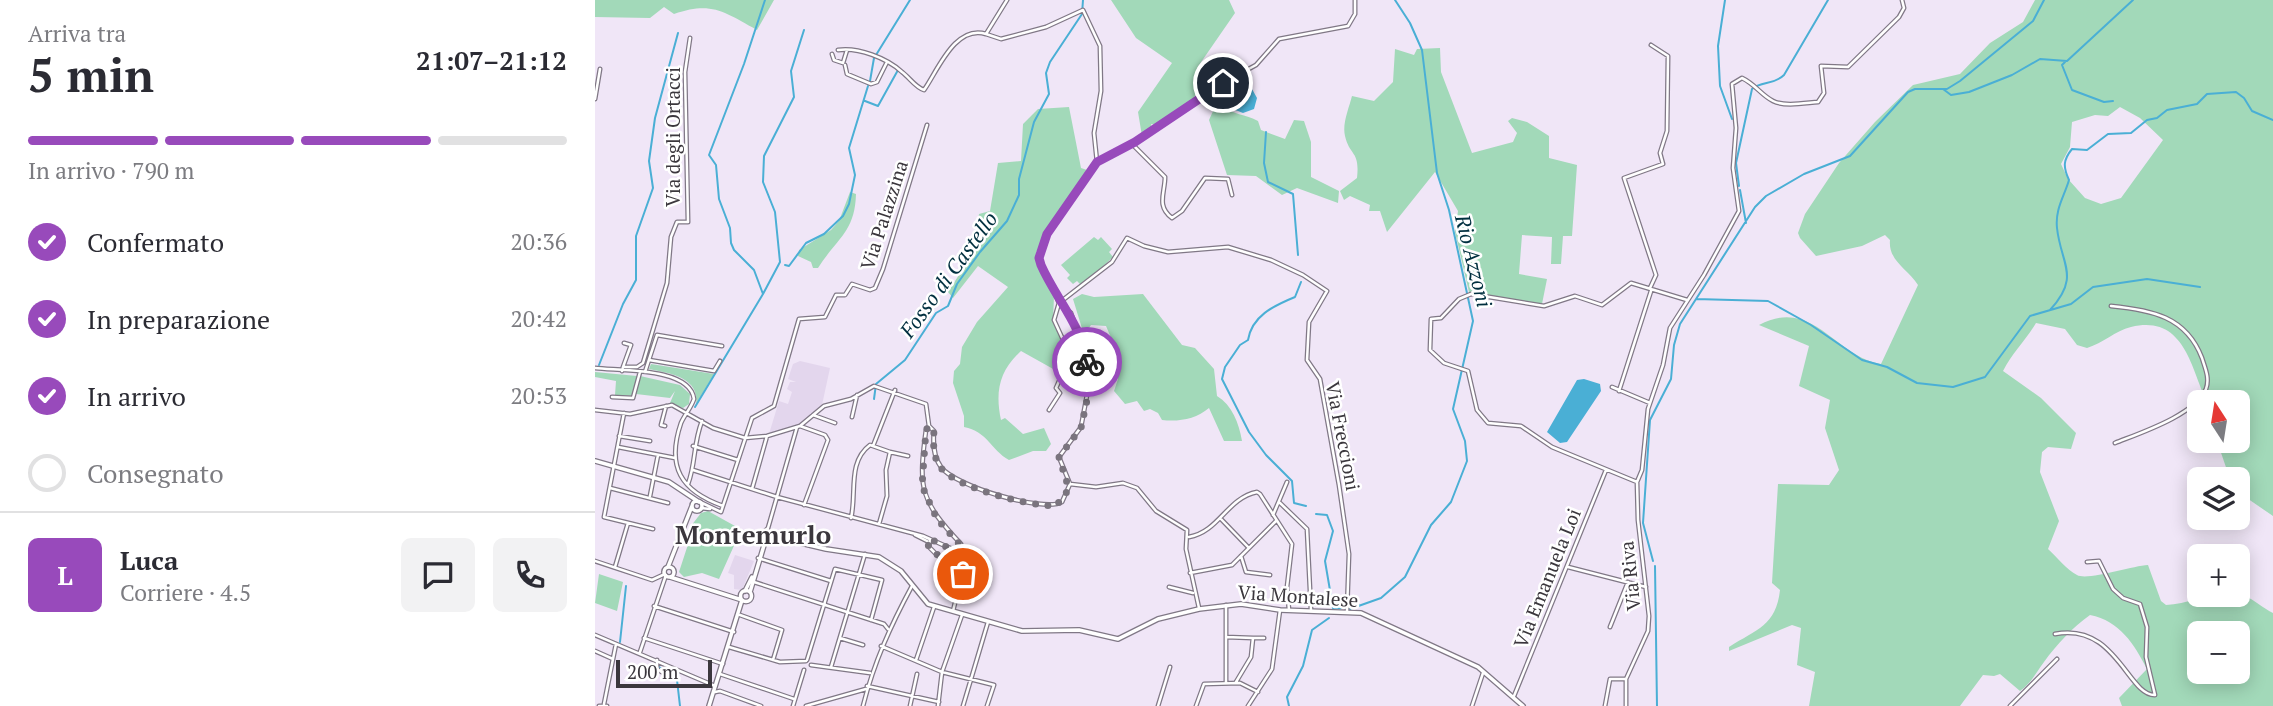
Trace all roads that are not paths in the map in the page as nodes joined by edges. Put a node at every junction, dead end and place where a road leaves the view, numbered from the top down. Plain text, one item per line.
1 (1007, 0) edge
2 (1355, 0) edge
3 (1902, 0) edge
4 (986, 34) junction
5 (690, 38) dead end
6 (1651, 45) dead end
7 (838, 50) dead end
8 (847, 50) junction
9 (832, 54) dead end
10 (887, 62) junction
11 (845, 65) dead end
12 (600, 69) dead end
13 (595, 99) edge
14 (926, 125) dead end
15 (1132, 144) junction
16 (1097, 162) junction
17 (1232, 195) dead end
18 (1656, 279) junction
19 (1651, 289) junction
20 (1660, 290) junction
21 (1687, 301) junction
22 (1059, 303) junction
23 (2111, 306) dead end
24 (624, 343) dead end
25 (722, 346) dead end
26 (649, 360) junction
27 (720, 361) dead end
28 (595, 368) edge
29 (622, 369) junction
30 (640, 372) junction
31 (646, 372) junction
32 (1612, 387) dead end
33 (895, 390) junction
34 (1619, 391) junction
35 (857, 395) junction
36 (612, 397) dead end
37 (1650, 404) junction
38 (666, 406) junction
39 (595, 410) edge
40 (1049, 410) dead end
41 (686, 412) junction
42 (624, 414) junction
43 (813, 415) junction
44 (852, 417) dead end
45 (702, 421) junction
46 (835, 423) dead end
47 (665, 426) dead end
48 (799, 426) junction
49 (929, 426) junction
50 (619, 436) junction
51 (767, 436) junction
52 (745, 438) junction
53 (650, 441) dead end
54 (2115, 443) dead end
55 (693, 446) junction
56 (873, 446) junction
57 (618, 447) junction
58 (890, 452) junction
59 (658, 455) junction
60 (908, 456) dead end
61 (675, 458) junction
62 (738, 460) junction
63 (595, 461) edge
64 (614, 467) junction
65 (693, 470) junction
66 (1606, 470) junction
67 (654, 477) junction
68 (731, 482) junction
69 (1287, 482) dead end
70 (1637, 482) junction
71 (688, 484) junction
72 (1070, 484) junction
73 (610, 488) junction
74 (752, 489) junction
75 (688, 493) junction
76 (650, 497) junction
77 (777, 497) junction
78 (700, 502) junction
79 (1279, 502) junction
80 (668, 503) dead end
81 (693, 504) junction
82 (804, 505) junction
83 (723, 506) junction
84 (699, 510) junction
85 (713, 510) junction
86 (1273, 515) junction
87 (687, 518) junction
88 (851, 518) junction
89 (1220, 518) junction
90 (1277, 521) junction
91 (628, 523) junction
92 (879, 525) junction
93 (653, 529) dead end
94 (766, 537) junction
95 (1189, 538) junction
96 (929, 540) junction
97 (759, 542) junction
98 (1249, 548) junction
99 (865, 554) junction
100 (1241, 555) junction
101 (758, 558) junction
102 (595, 561) edge
103 (2087, 562) dead end
104 (1567, 566) junction
105 (615, 567) junction
106 (671, 569) junction
107 (859, 572) junction
108 (1190, 573) junction
109 (667, 575) junction
110 (1271, 575) dead end
111 (752, 578) junction
112 (960, 578) junction
113 (652, 580) junction
114 (831, 581) junction
115 (1628, 582) junction
116 (697, 584) junction
117 (912, 586) junction
118 (661, 587) junction
119 (1169, 587) dead end
120 (1646, 587) junction
121 (982, 589) dead end
122 (747, 592) junction
123 (1193, 593) junction
124 (743, 601) junction
125 (1226, 605) junction
126 (654, 606) junction
127 (823, 606) junction
128 (934, 606) junction
129 (1199, 609) junction
130 (1280, 610) junction
131 (1289, 610) junction
132 (1311, 610) junction
133 (953, 611) junction
134 (1347, 611) junction
135 (846, 613) junction
136 (962, 614) junction
137 (740, 615) junction
138 (871, 620) junction
139 (988, 621) junction
140 (1610, 627) dead end
141 (888, 629) junction
142 (734, 632) junction
143 (2055, 634) dead end
144 (595, 635) edge
145 (1226, 637) junction
146 (644, 638) junction
147 (840, 638) junction
148 (1254, 638) junction
149 (1264, 638) dead end
150 (616, 644) junction
151 (863, 645) dead end
152 (881, 646) junction
153 (729, 647) junction
154 (595, 651) edge
155 (639, 653) junction
156 (613, 659) junction
157 (2057, 659) dead end
158 (657, 660) junction
159 (807, 660) junction
160 (916, 660) junction
161 (773, 661) junction
162 (723, 664) junction
163 (797, 664) junction
164 (811, 665) junction
165 (831, 667) junction
166 (1170, 667) dead end
167 (804, 670) junction
168 (1484, 671) junction
169 (942, 672) junction
170 (870, 673) junction
171 (720, 674) junction
172 (917, 674) dead end
173 (672, 678) dead end
174 (971, 679) junction
175 (1626, 679) junction
176 (1226, 682) junction
177 (1236, 682) junction
178 (866, 687) junction
179 (715, 689) junction
180 (1258, 692) junction
181 (912, 696) junction
182 (1514, 696) junction
183 (794, 699) junction
184 (710, 704) edge
185 (938, 704) edge
186 (605, 705) edge
187 (599, 706) edge
188 (761, 706) edge
189 (793, 706) edge
190 (806, 706) edge
191 (863, 706) edge
192 (909, 706) edge
193 (963, 706) edge
194 (987, 706) edge
195 (1159, 706) edge
196 (1196, 706) edge
197 (1248, 706) edge
198 (1472, 706) edge
199 (1523, 706) edge
200 (1605, 706) edge
201 (1626, 706) edge
202 (2010, 706) edge

1 - 4 street
2 - 15 street
3 - 21 street, Via Riva
4 - 10 street
4 - 16 street
5 - 29 street, Via degli Ortacci
6 - 18 street
7 - 8 street
8 - 9 street
8 - 10 street
10 - 11 street
12 - 13 street
14 - 52 street, Via Palazzina
15 - 16 street
15 - 17 street
16 - 22 street
18 - 19 street
18 - 20 street
19 - 20 street
19 - 34 street
19 - 66 street
20 - 21 street
21 - 37 street, Via Riva
22 - 40 street
22 - 72 street
22 - 134 street, Via Freccioni
23 - 54 street
24 - 29 street
25 - 26 street
26 - 27 street
26 - 31 street
28 - 29 street
29 - 30 street
30 - 31 street
30 - 36 street
31 - 41 street
32 - 34 street
33 - 35 street
33 - 49 street
33 - 56 street
34 - 37 street
35 - 43 street
35 - 44 street
37 - 70 street, Via Riva
38 - 41 street
38 - 42 street
38 - 47 street
39 - 42 street
41 - 45 street
41 - 61 street
42 - 50 street
43 - 46 street
43 - 48 street
45 - 52 street
45 - 55 street
48 - 51 street
48 - 77 street
48 - 82 street
49 - 72 street
49 - 96 street
50 - 53 street
50 - 57 street
51 - 52 street
51 - 74 street
52 - 62 street
55 - 62 street
55 - 65 street
56 - 58 street
56 - 88 street
57 - 59 street
57 - 64 street
58 - 60 street
58 - 92 street
59 - 61 street
59 - 67 street
61 - 71 street
62 - 68 street
63 - 64 street
64 - 67 street
64 - 73 street
65 - 68 street
65 - 71 street
66 - 70 street
66 - 104 street, Via Emanuela Loi
67 - 75 street
67 - 76 street
68 - 74 street
68 - 83 street
69 - 79 street
70 - 120 street, Via Riva
71 - 83 street
72 - 95 street
73 - 76 street
73 - 91 street
74 - 77 street
75 - 78 street
75 - 81 street
76 - 80 street
77 - 82 street
77 - 94 street
78 - 81 street
78 - 84 street
78 - 85 street
79 - 86 street
79 - 132 street
81 - 84 street
81 - 87 street
82 - 88 street
83 - 85 street
84 - 85 street
84 - 87 street
86 - 89 street
86 - 90 street
87 - 106 street
88 - 92 street
89 - 95 street
89 - 98 street
90 - 98 street
90 - 131 street
91 - 93 street
91 - 105 street
92 - 96 street
94 - 97 street, Via Montalese
94 - 97 street
94 - 99 street, Via Montalese
94 - 101 street
95 - 108 street
96 - 112 street
97 - 101 street
98 - 100 street
99 - 107 street
99 - 117 street, Via Montalese
100 - 108 street
100 - 110 street
101 - 111 street
101 - 114 street
102 - 105 street
103 - 143 street
104 - 115 street
104 - 182 street, Via Emanuela Loi
105 - 113 street
106 - 109 street
106 - 109 street
106 - 116 street
107 - 114 street
107 - 135 street
107 - 138 street
108 - 123 street
109 - 113 street
109 - 116 street
109 - 118 street
111 - 122 street
111 - 127 street
112 - 121 street
112 - 133 street
113 - 118 street
114 - 127 street
115 - 120 street
115 - 140 street
116 - 124 street
117 - 128 street, Via Montalese
117 - 141 street
118 - 126 street
119 - 123 street
120 - 175 street, Via Riva
122 - 124 street
122 - 124 street
123 - 129 street
124 - 137 street
125 - 129 street, Via Montalese
125 - 130 street, Via Montalese
125 - 145 street
126 - 142 street
126 - 146 street
127 - 135 street
127 - 159 street
128 - 133 street, Via Montalese
128 - 160 street
129 - 139 street, Via Montalese
130 - 131 street, Via Montalese
130 - 180 street
131 - 132 street, Via Montalese
132 - 134 street, Via Montalese
133 - 136 street, Via Montalese
134 - 168 street, Via Montalese
135 - 138 street
135 - 147 street
136 - 139 street, Via Montalese
136 - 169 street
137 - 142 street
137 - 161 street
138 - 141 street
139 - 174 street
141 - 152 street
142 - 153 street
144 - 150 street
145 - 148 street
145 - 176 street
146 - 155 street
146 - 162 street
147 - 151 street
147 - 165 street
148 - 149 street
148 - 177 street
150 - 155 street
150 - 156 street
152 - 160 street
152 - 170 street
153 - 161 street
153 - 162 street
154 - 156 street
155 - 158 street
156 - 186 street
157 - 202 street
158 - 173 street
158 - 179 street
159 - 163 street
159 - 164 street
160 - 169 street
161 - 163 street
162 - 171 street
163 - 167 street
164 - 165 street
164 - 167 street
165 - 170 street
166 - 195 street
167 - 183 street
168 - 182 street, Via Montalese
168 - 198 street
169 - 174 street
169 - 185 street
170 - 178 street
171 - 179 street
171 - 183 street
172 - 181 street
174 - 193 street
174 - 194 street
175 - 200 street
175 - 201 street, Via Riva
176 - 177 street
176 - 196 street
177 - 180 street
178 - 181 street
178 - 190 street
178 - 191 street
179 - 184 street
179 - 188 street
180 - 197 street
181 - 185 street
181 - 192 street
182 - 199 street, Via Montalese
183 - 189 street
186 - 187 street

